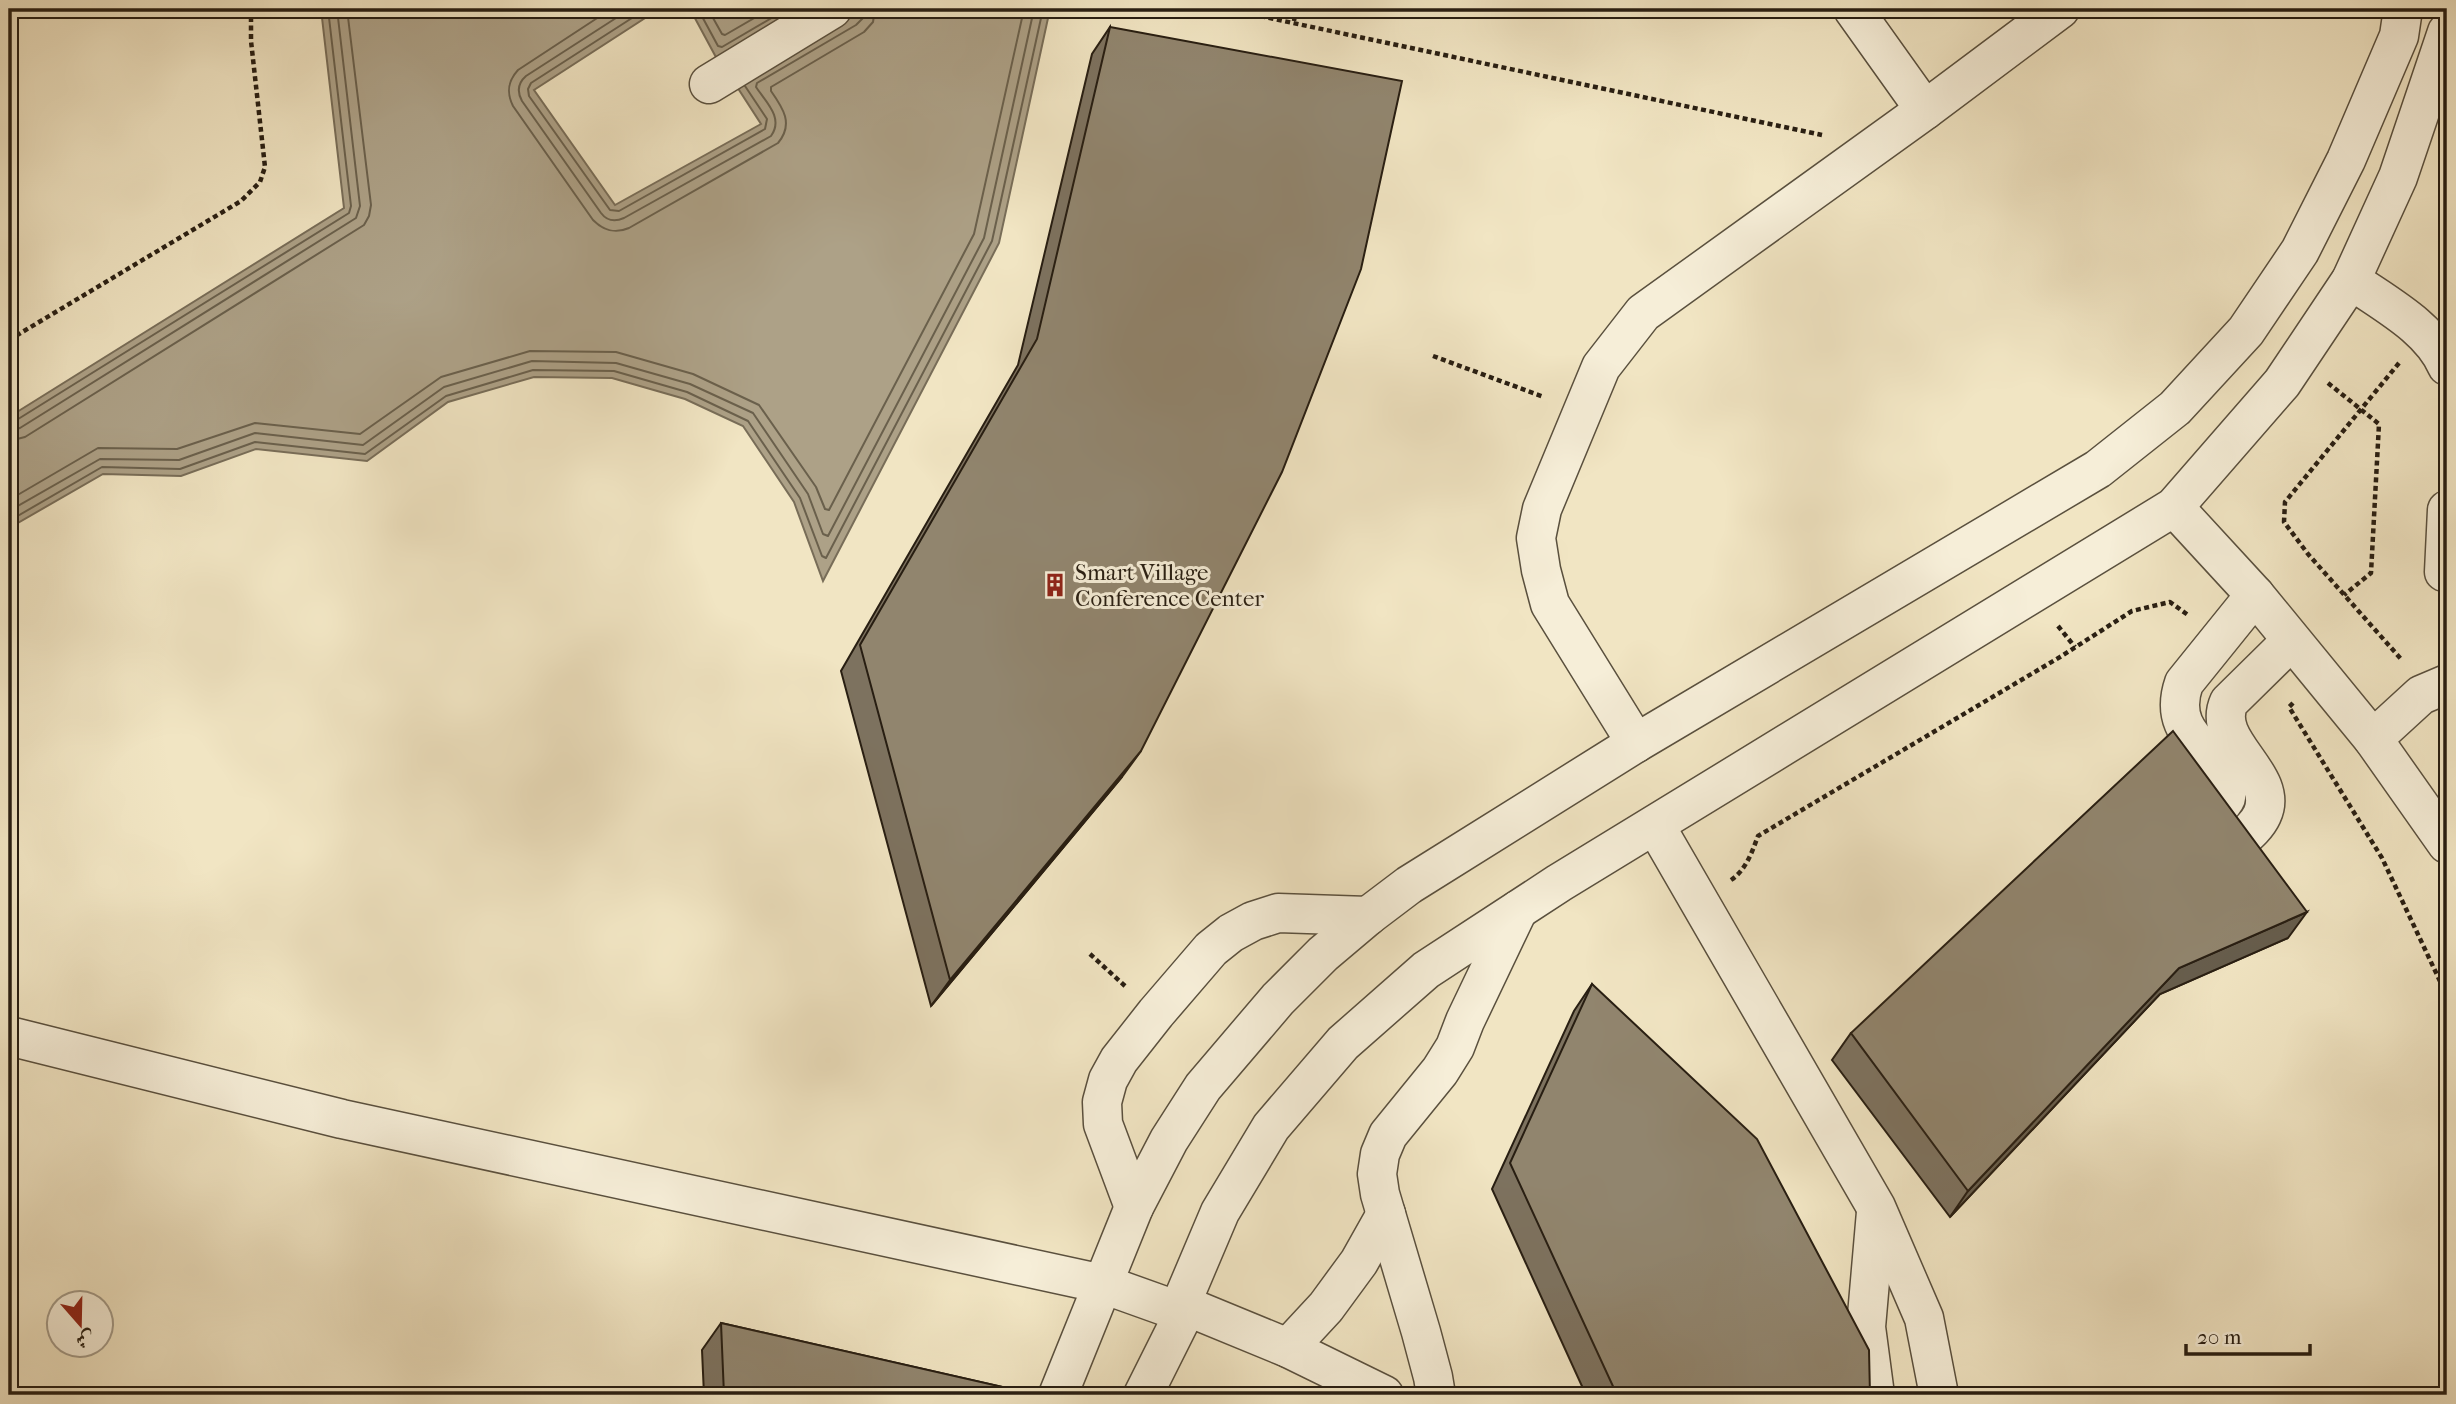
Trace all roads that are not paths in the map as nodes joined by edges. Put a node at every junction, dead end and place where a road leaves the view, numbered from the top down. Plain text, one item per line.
1 (832, 9) edge
2 (1853, 9) edge
3 (2060, 9) edge
4 (2401, 23) edge
5 (2445, 47) edge
6 (709, 84) dead end
7 (2376, 87) junction
8 (1925, 110) junction
9 (2435, 111) edge
10 (2351, 280) junction
11 (2447, 366) edge
12 (2174, 507) junction
13 (2447, 510) edge
14 (2444, 572) dead end
15 (2255, 595) junction
16 (2291, 641) junction
17 (2438, 688) edge
18 (2373, 739) junction
19 (1636, 743) junction
20 (1654, 825) junction
21 (2447, 844) edge
22 (1518, 910) junction
23 (1368, 916) junction
24 (9, 1036) edge
25 (1134, 1207) junction
26 (1876, 1207) junction
27 (1386, 1214) junction
28 (1102, 1284) junction
29 (1182, 1308) junction
30 (1288, 1348) junction
31 (1058, 1395) edge
32 (1143, 1395) edge
33 (1384, 1395) edge
34 (1436, 1395) edge
35 (1875, 1395) edge
36 (1939, 1395) edge

1 - 6 street
2 - 8 street
3 - 8 street
4 - 5 street
4 - 7 street
5 - 9 street
7 - 9 street
7 - 19 street
8 - 19 street
9 - 10 street
10 - 11 street
10 - 12 street
12 - 15 street
12 - 20 street
13 - 14 street
15 - 16 street
15 - 16 street
16 - 18 street
17 - 18 street
18 - 21 street
19 - 23 street
20 - 22 street
20 - 26 street
22 - 27 street
22 - 29 street
23 - 25 street
23 - 25 street
24 - 28 street
25 - 28 street
26 - 35 street
26 - 36 street
27 - 30 street
27 - 34 street
28 - 29 street
28 - 31 street
29 - 30 street
29 - 32 street
30 - 33 street

